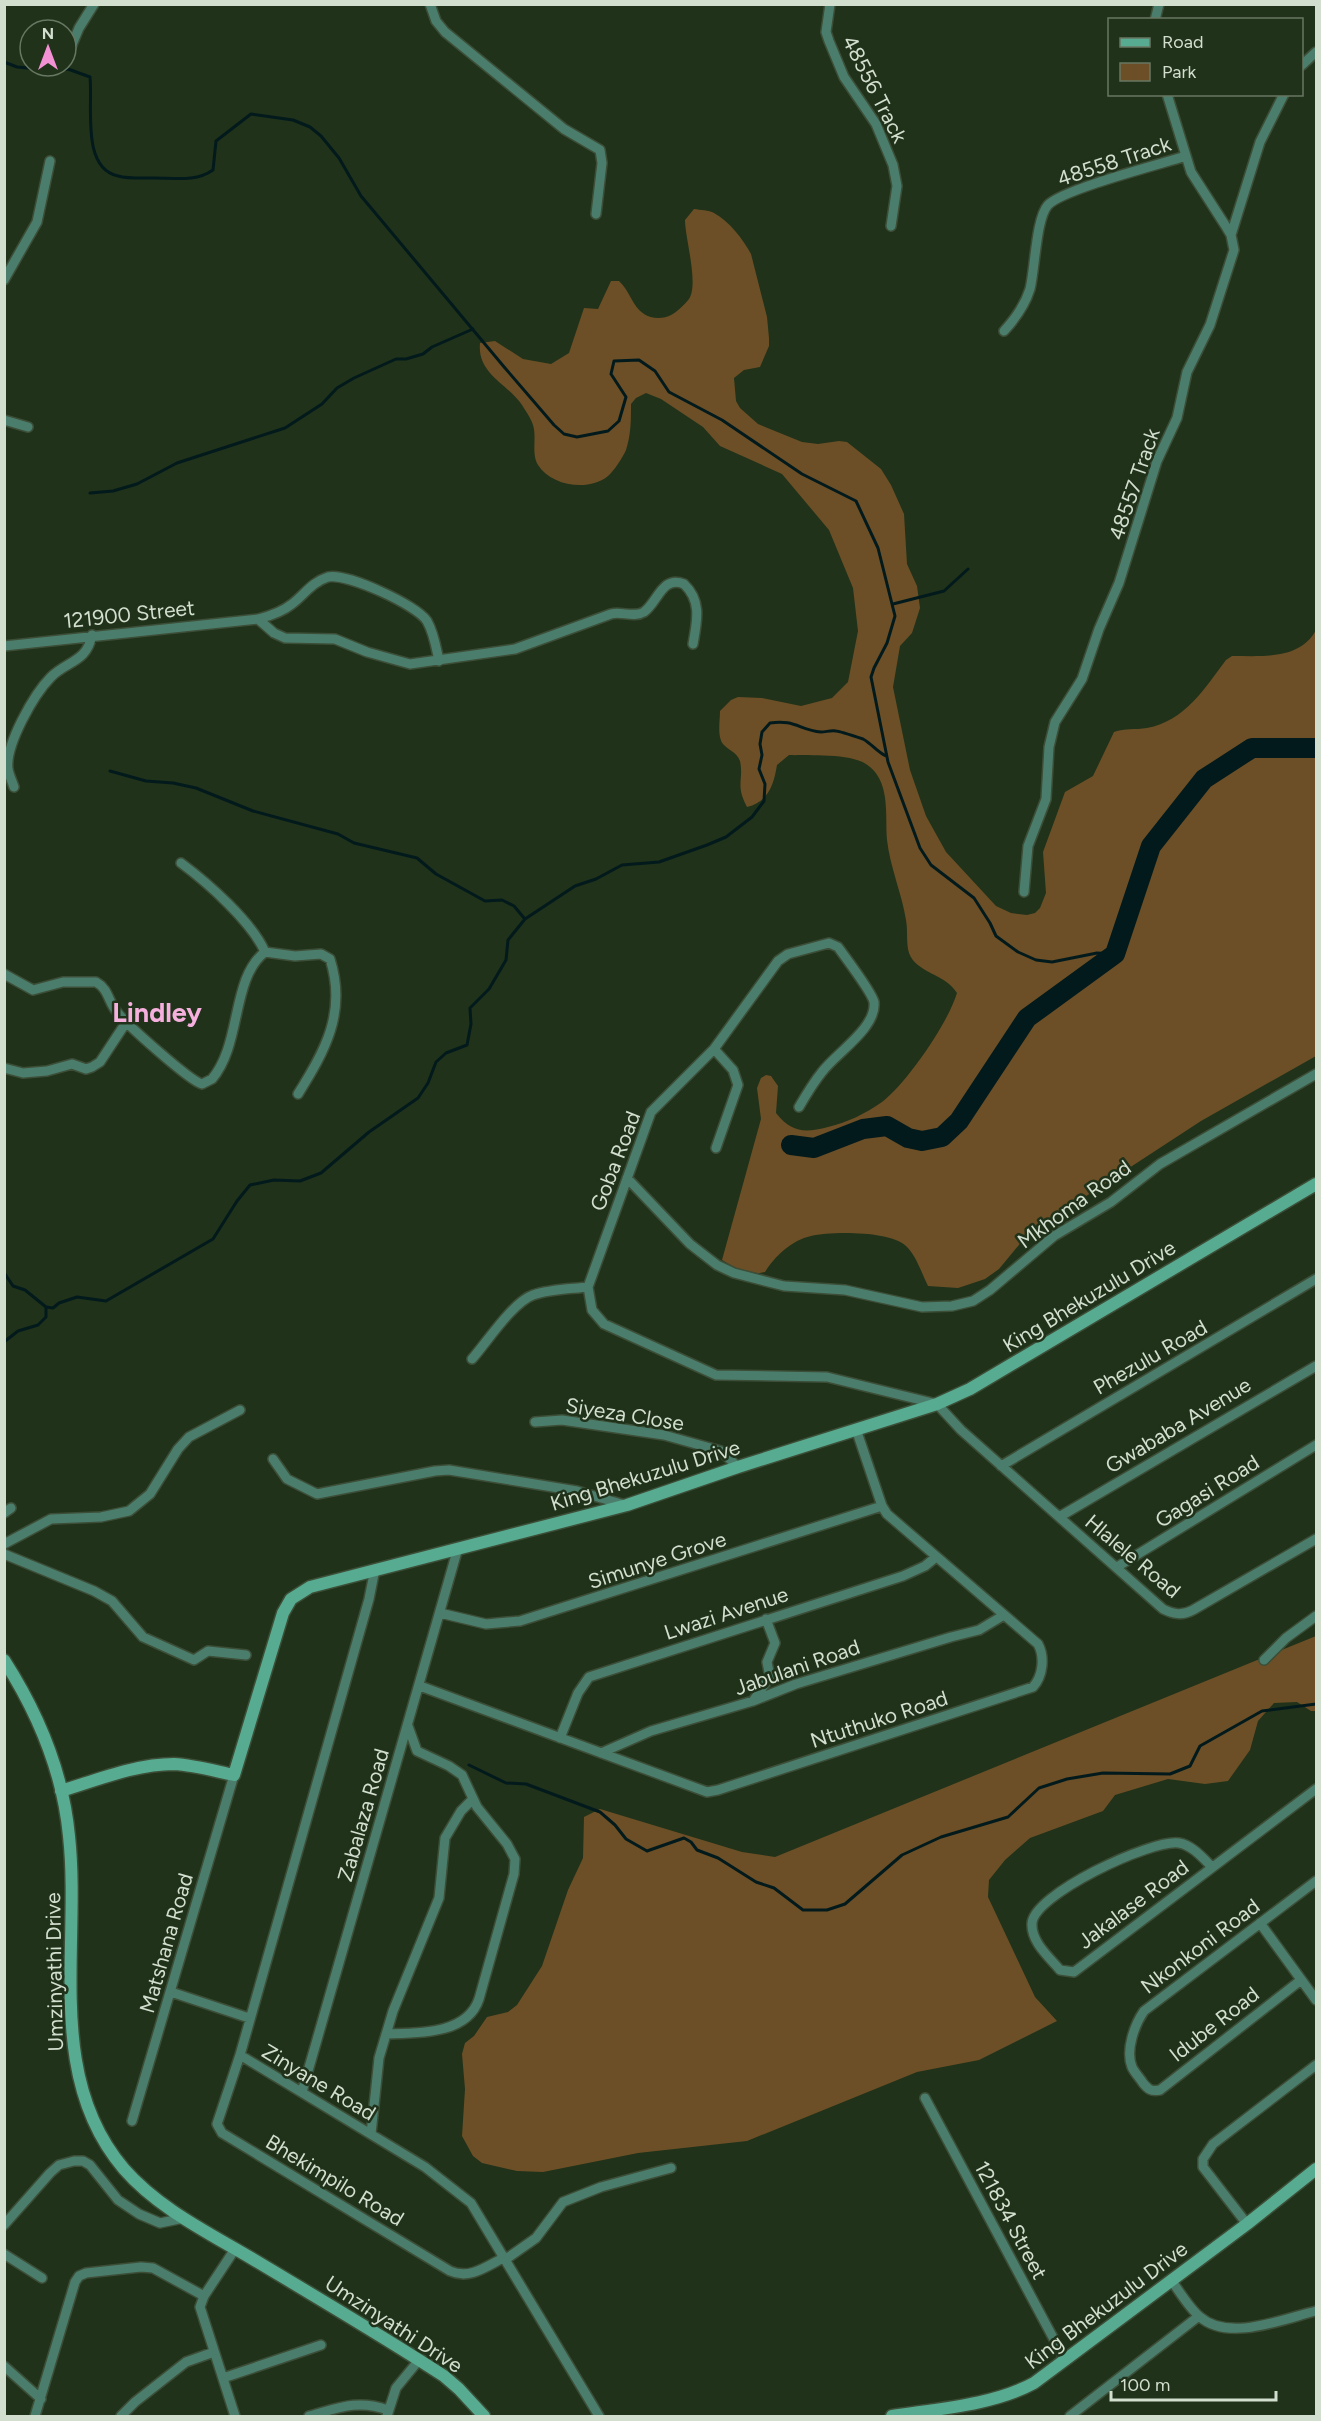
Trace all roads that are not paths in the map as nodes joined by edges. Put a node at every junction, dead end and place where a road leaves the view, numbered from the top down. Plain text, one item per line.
1 (94, 4) edge
2 (430, 4) edge
3 (830, 4) edge
4 (78, 30) edge
5 (1317, 52) edge
6 (1303, 64) edge
7 (1168, 96) edge
8 (1283, 96) edge
9 (1186, 156) junction
10 (50, 161) dead end
11 (596, 214) dead end
12 (891, 226) dead end
13 (1231, 236) junction
14 (4, 280) edge
15 (1004, 331) dead end
16 (4, 420) edge
17 (28, 427) dead end
18 (258, 619) junction
19 (92, 635) junction
20 (693, 644) dead end
21 (4, 646) edge
22 (439, 661) junction
23 (14, 787) dead end
24 (181, 863) dead end
25 (1024, 892) dead end
26 (265, 952) junction
27 (4, 974) edge
28 (127, 1021) junction
29 (714, 1049) junction
30 (4, 1068) edge
31 (1317, 1074) edge
32 (298, 1094) dead end
33 (799, 1107) dead end
34 (716, 1148) dead end
35 (627, 1178) junction
36 (1317, 1184) edge
37 (1317, 1279) edge
38 (588, 1287) junction
39 (472, 1359) dead end
40 (1317, 1366) edge
41 (937, 1404) junction
42 (240, 1410) dead end
43 (535, 1422) dead end
44 (856, 1430) junction
45 (1317, 1445) edge
46 (273, 1459) dead end
47 (1001, 1466) junction
48 (738, 1467) junction
49 (627, 1505) junction
50 (882, 1506) junction
51 (1059, 1517) junction
52 (1317, 1539) edge
53 (4, 1545) edge
54 (458, 1548) junction
55 (4, 1554) edge
56 (936, 1557) junction
57 (1117, 1567) junction
58 (375, 1569) junction
59 (440, 1613) junction
60 (1004, 1614) junction
61 (1317, 1616) edge
62 (766, 1619) junction
63 (246, 1655) dead end
64 (4, 1660) edge
65 (1264, 1660) dead end
66 (420, 1686) junction
67 (753, 1701) junction
68 (408, 1726) junction
69 (560, 1738) junction
70 (601, 1753) junction
71 (234, 1775) junction
72 (1317, 1789) edge
73 (61, 1791) junction
74 (473, 1799) junction
75 (1212, 1867) junction
76 (1317, 1881) edge
77 (1260, 1923) junction
78 (1301, 1980) junction
79 (171, 1992) junction
80 (1317, 2000) edge
81 (249, 2018) junction
82 (386, 2034) junction
83 (240, 2055) junction
84 (1317, 2065) edge
85 (1147, 2088) joint
86 (302, 2092) junction
87 (926, 2098) dead end
88 (132, 2121) dead end
89 (371, 2134) junction
90 (671, 2168) dead end
91 (1317, 2169) edge
92 (184, 2218) junction
93 (1247, 2224) junction
94 (4, 2225) edge
95 (235, 2249) junction
96 (4, 2253) edge
97 (506, 2258) junction
98 (42, 2278) dead end
99 (1171, 2280) junction
100 (204, 2296) junction
101 (1317, 2311) edge
102 (1199, 2316) junction
103 (321, 2345) dead end
104 (214, 2352) junction
105 (418, 2360) junction
106 (1065, 2360) junction
107 (4, 2366) edge
108 (223, 2378) junction
109 (40, 2399) junction
110 (387, 2413) edge
111 (35, 2416) edge
112 (122, 2416) edge
113 (236, 2416) edge
114 (309, 2416) edge
115 (484, 2416) edge
116 (599, 2416) edge
117 (892, 2416) edge
118 (1070, 2416) edge

1 - 4 street
2 - 11 street
3 - 12 street, 48556 Track
5 - 6 street
7 - 9 street
8 - 13 street, 48557 Track
9 - 13 street
9 - 15 street, 48558 Track
10 - 14 street
13 - 25 street, 48557 Track
16 - 17 street
18 - 19 street, 121900 Street
18 - 22 street
18 - 22 street, 121900 Street
19 - 21 street, 121900 Street
19 - 23 street
20 - 22 street
24 - 26 street
26 - 28 street
26 - 32 street
27 - 28 street
28 - 30 street
29 - 33 street, Goba Road
29 - 34 street
29 - 35 street, Goba Road
31 - 35 street, Mkhoma Road
35 - 38 street, Goba Road
36 - 41 street, King Bhekuzulu Drive
37 - 47 street, Phezulu Road
38 - 39 street
38 - 41 street
40 - 51 street, Gwababa Avenue
41 - 44 street, King Bhekuzulu Drive
41 - 47 street, Hlalele Road
42 - 53 street
43 - 48 street, Siyeza Close
44 - 48 street, King Bhekuzulu Drive
44 - 50 street, Ntuthuko Road
45 - 57 street, Gagasi Road
46 - 49 street
47 - 51 street, Hlalele Road
48 - 49 street, King Bhekuzulu Drive
49 - 54 street, King Bhekuzulu Drive
50 - 56 street, Ntuthuko Road
50 - 59 street, Simunye Grove
51 - 57 street, Hlalele Road
52 - 57 street, Hlalele Road
54 - 58 street, King Bhekuzulu Drive
54 - 59 street, Zabalaza Road
55 - 63 street
56 - 60 street, Ntuthuko Road
56 - 62 street, Lwazi Avenue
58 - 71 street, King Bhekuzulu Drive
58 - 81 street, Zinyane Road
59 - 66 street, Zabalaza Road
60 - 67 street, Jabulani Road
60 - 70 street, Ntuthuko Road
61 - 65 street
62 - 67 street
62 - 69 street, Lwazi Avenue
64 - 73 street, Umzinyathi Drive
66 - 68 street, Zabalaza Road
66 - 69 street, Ntuthuko Road
67 - 70 street, Jabulani Road
68 - 74 street
68 - 86 street, Zabalaza Road
69 - 70 street, Ntuthuko Road
71 - 73 street
71 - 79 street, Matshana Road
72 - 75 street, Jakalase Road
73 - 92 street, Umzinyathi Drive
74 - 82 street
74 - 82 street
75 - 75 street, Jakalase Road
76 - 77 street, Nkonkoni Road
77 - 78 street
77 - 85 street, Nkonkoni Road
78 - 80 street
78 - 85 street, Idube Road
79 - 81 street
79 - 88 street, Matshana Road
81 - 83 street, Zinyane Road
82 - 89 street
83 - 86 street, Zinyane Road
83 - 97 street, Bhekimpilo Road
84 - 93 street
86 - 89 street, Zinyane Road
87 - 106 street, 121834 Street
89 - 97 street, Zinyane Road
90 - 97 street, Bhekimpilo Road
91 - 93 street, King Bhekuzulu Drive
92 - 94 street
92 - 95 street, Umzinyathi Drive
93 - 99 street, King Bhekuzulu Drive
95 - 100 street
95 - 105 street, Umzinyathi Drive
96 - 98 street
97 - 116 street, Zinyane Road
99 - 102 street
99 - 106 street, King Bhekuzulu Drive
100 - 104 street
100 - 109 street
101 - 102 street
102 - 118 street
103 - 108 street
104 - 108 street
104 - 112 street
105 - 110 street
105 - 115 street, Umzinyathi Drive
106 - 117 street, King Bhekuzulu Drive
107 - 109 street
108 - 113 street
109 - 111 street
110 - 114 street

